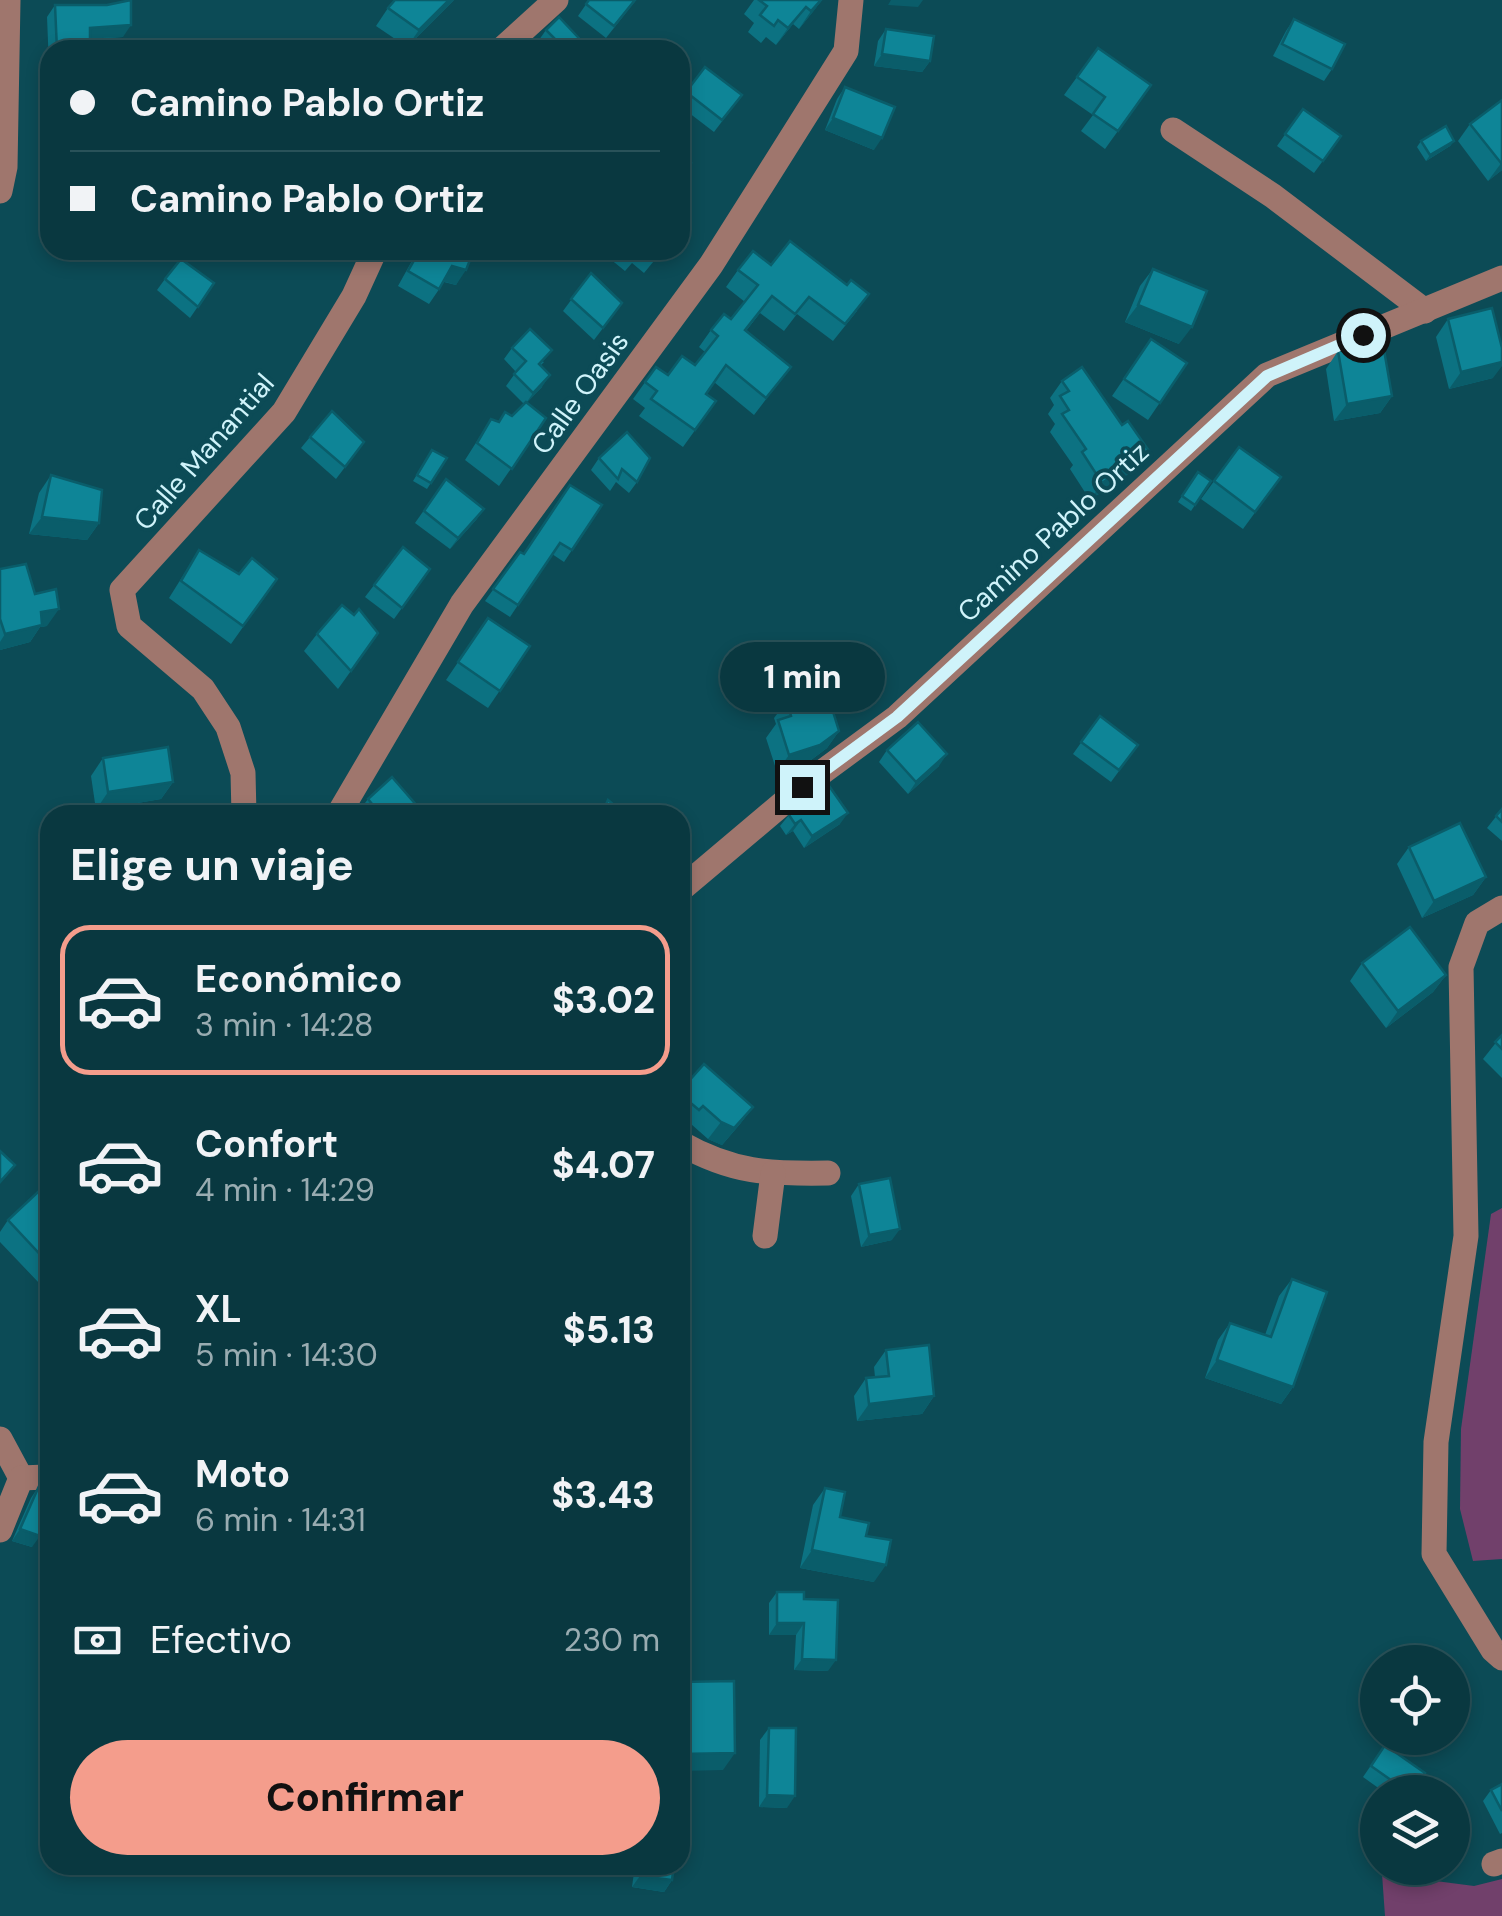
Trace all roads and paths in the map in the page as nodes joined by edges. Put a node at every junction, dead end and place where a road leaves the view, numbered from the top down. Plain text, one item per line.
1 (8, 0) edge
2 (556, 0) edge
3 (850, 0) edge
4 (512, 40) edge
5 (1172, 130) dead end
6 (0, 191) edge
7 (370, 260) edge
8 (1502, 278) edge
9 (1425, 311) junction
10 (244, 805) edge
11 (344, 805) edge
12 (690, 882) edge
13 (1502, 908) edge
14 (690, 1148) edge
15 (828, 1172) dead end
16 (773, 1174) junction
17 (765, 1236) dead end
18 (0, 1439) edge
19 (40, 1477) edge
20 (22, 1478) junction
21 (0, 1530) edge
22 (1502, 1658) edge

1 - 6 street
2 - 4 street
3 - 11 street, Calle Oasis
5 - 9 street
7 - 10 street, Calle Manantial
8 - 9 street, Camino Pablo Ortiz
9 - 12 street, Camino Pablo Ortiz
13 - 22 street
14 - 16 street
15 - 16 street
16 - 17 street
18 - 20 street
19 - 20 street
20 - 21 street

